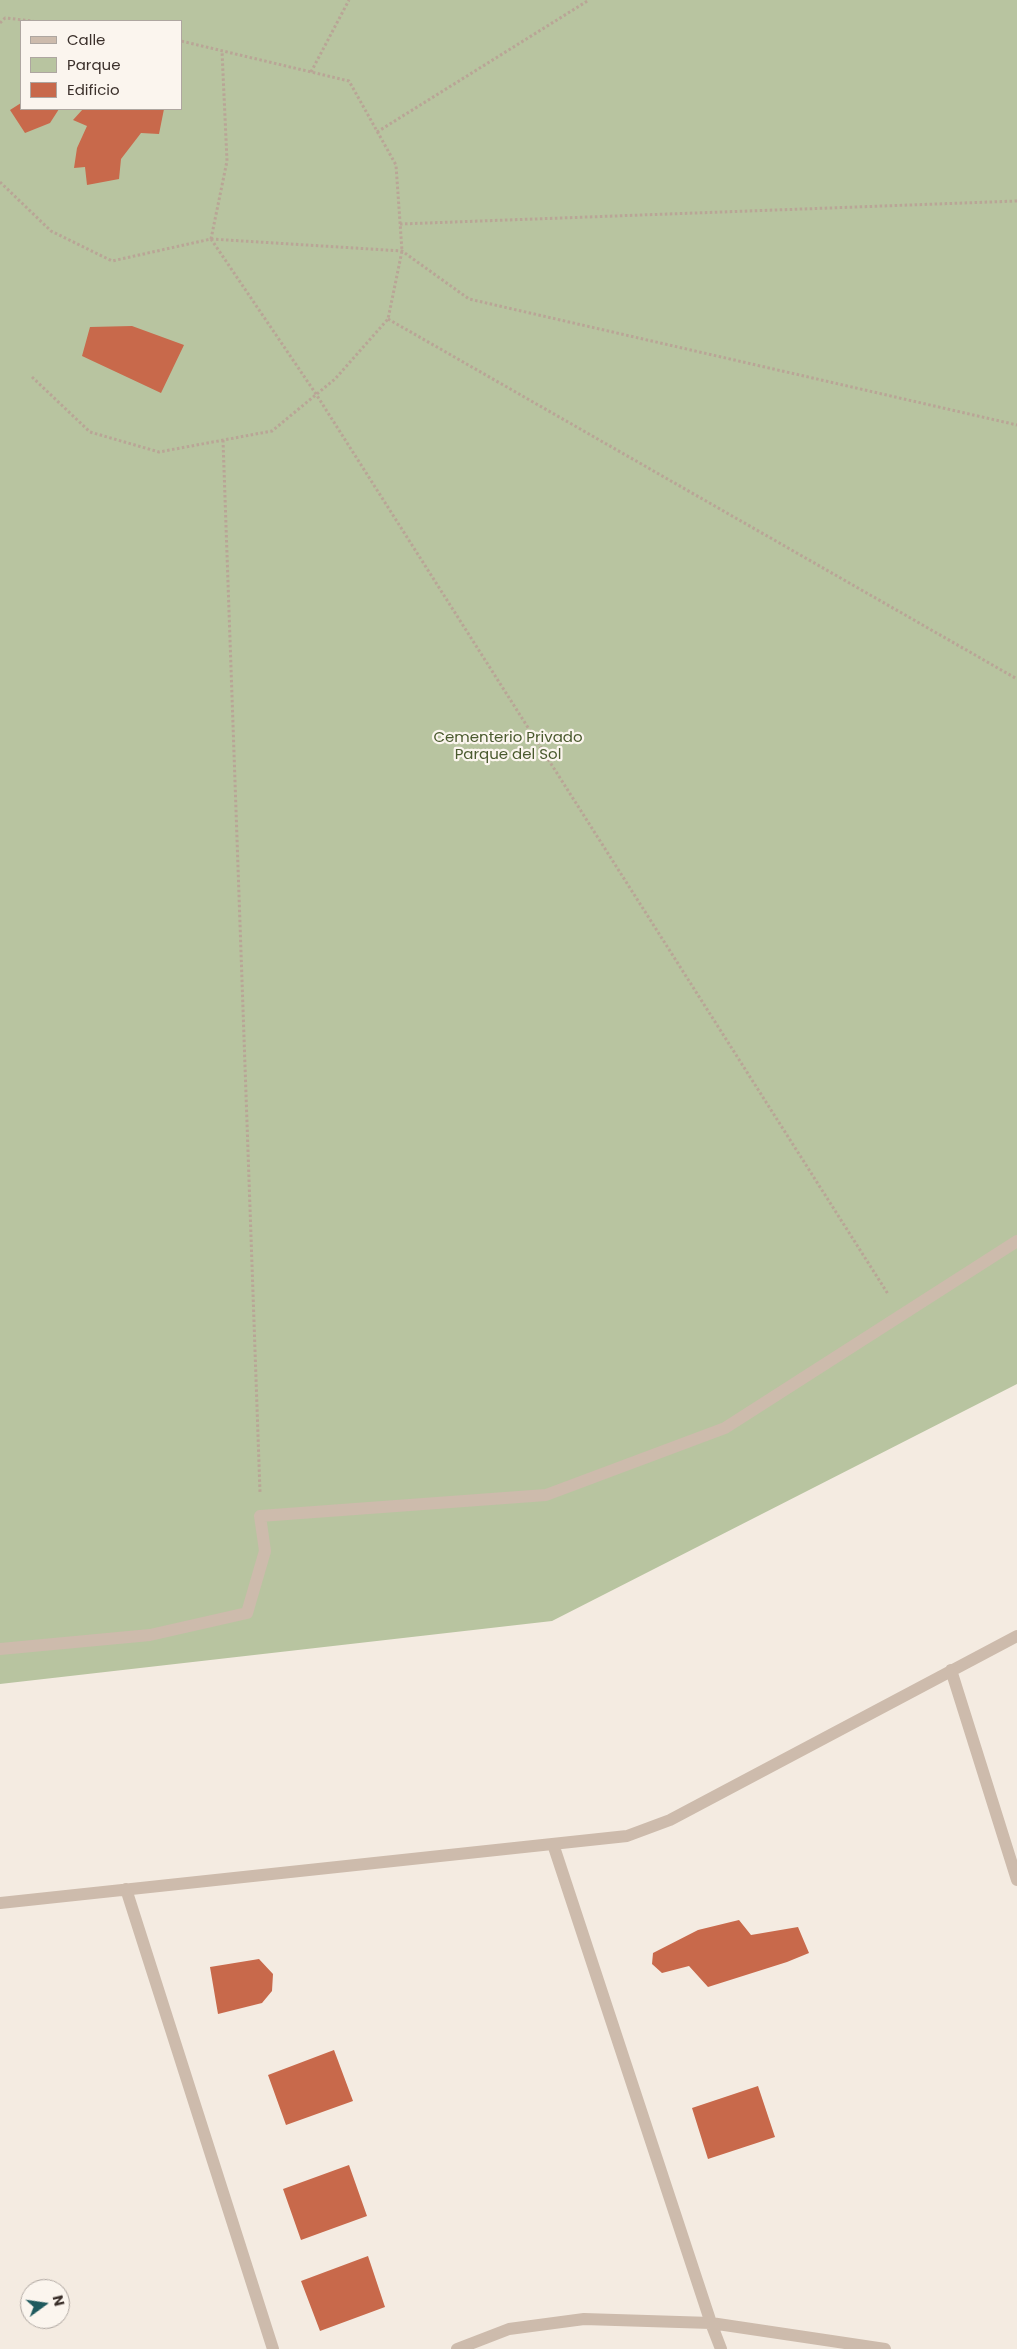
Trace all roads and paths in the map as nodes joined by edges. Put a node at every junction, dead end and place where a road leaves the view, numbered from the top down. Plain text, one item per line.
1 (349, 0) edge
2 (589, 0) edge
3 (23, 20) edge
4 (0, 24) edge
5 (182, 41) edge
6 (222, 51) junction
7 (311, 72) junction
8 (378, 132) junction
9 (0, 182) edge
10 (1017, 201) edge
11 (400, 224) junction
12 (211, 239) junction
13 (402, 251) junction
14 (388, 319) junction
15 (32, 377) dead end
16 (316, 394) junction
17 (1017, 425) edge
18 (223, 440) junction
19 (1017, 679) edge
20 (1017, 1241) edge
21 (901, 1315) junction
22 (260, 1516) junction
23 (1017, 1636) edge
24 (0, 1649) edge
25 (951, 1670) junction
26 (553, 1844) junction
27 (1017, 1880) edge
28 (126, 1889) junction
29 (0, 1903) edge
30 (711, 2323) junction
31 (273, 2349) edge
32 (457, 2349) edge
33 (721, 2349) edge
34 (885, 2349) edge

1 - 7 path
2 - 8 path
3 - 4 path
5 - 6 path
6 - 7 path
6 - 12 path
7 - 8 path
8 - 11 path
9 - 12 path
10 - 11 path
11 - 13 path
12 - 13 path
12 - 16 path
13 - 14 path
13 - 17 path
14 - 16 path
14 - 19 path
15 - 18 path
16 - 18 path
16 - 21 path
18 - 22 path
20 - 21 street
21 - 22 street
22 - 24 street
23 - 25 street
25 - 26 street
25 - 27 street
26 - 28 street
26 - 30 street
28 - 29 street
28 - 31 street
30 - 32 street
30 - 33 street
30 - 34 street

